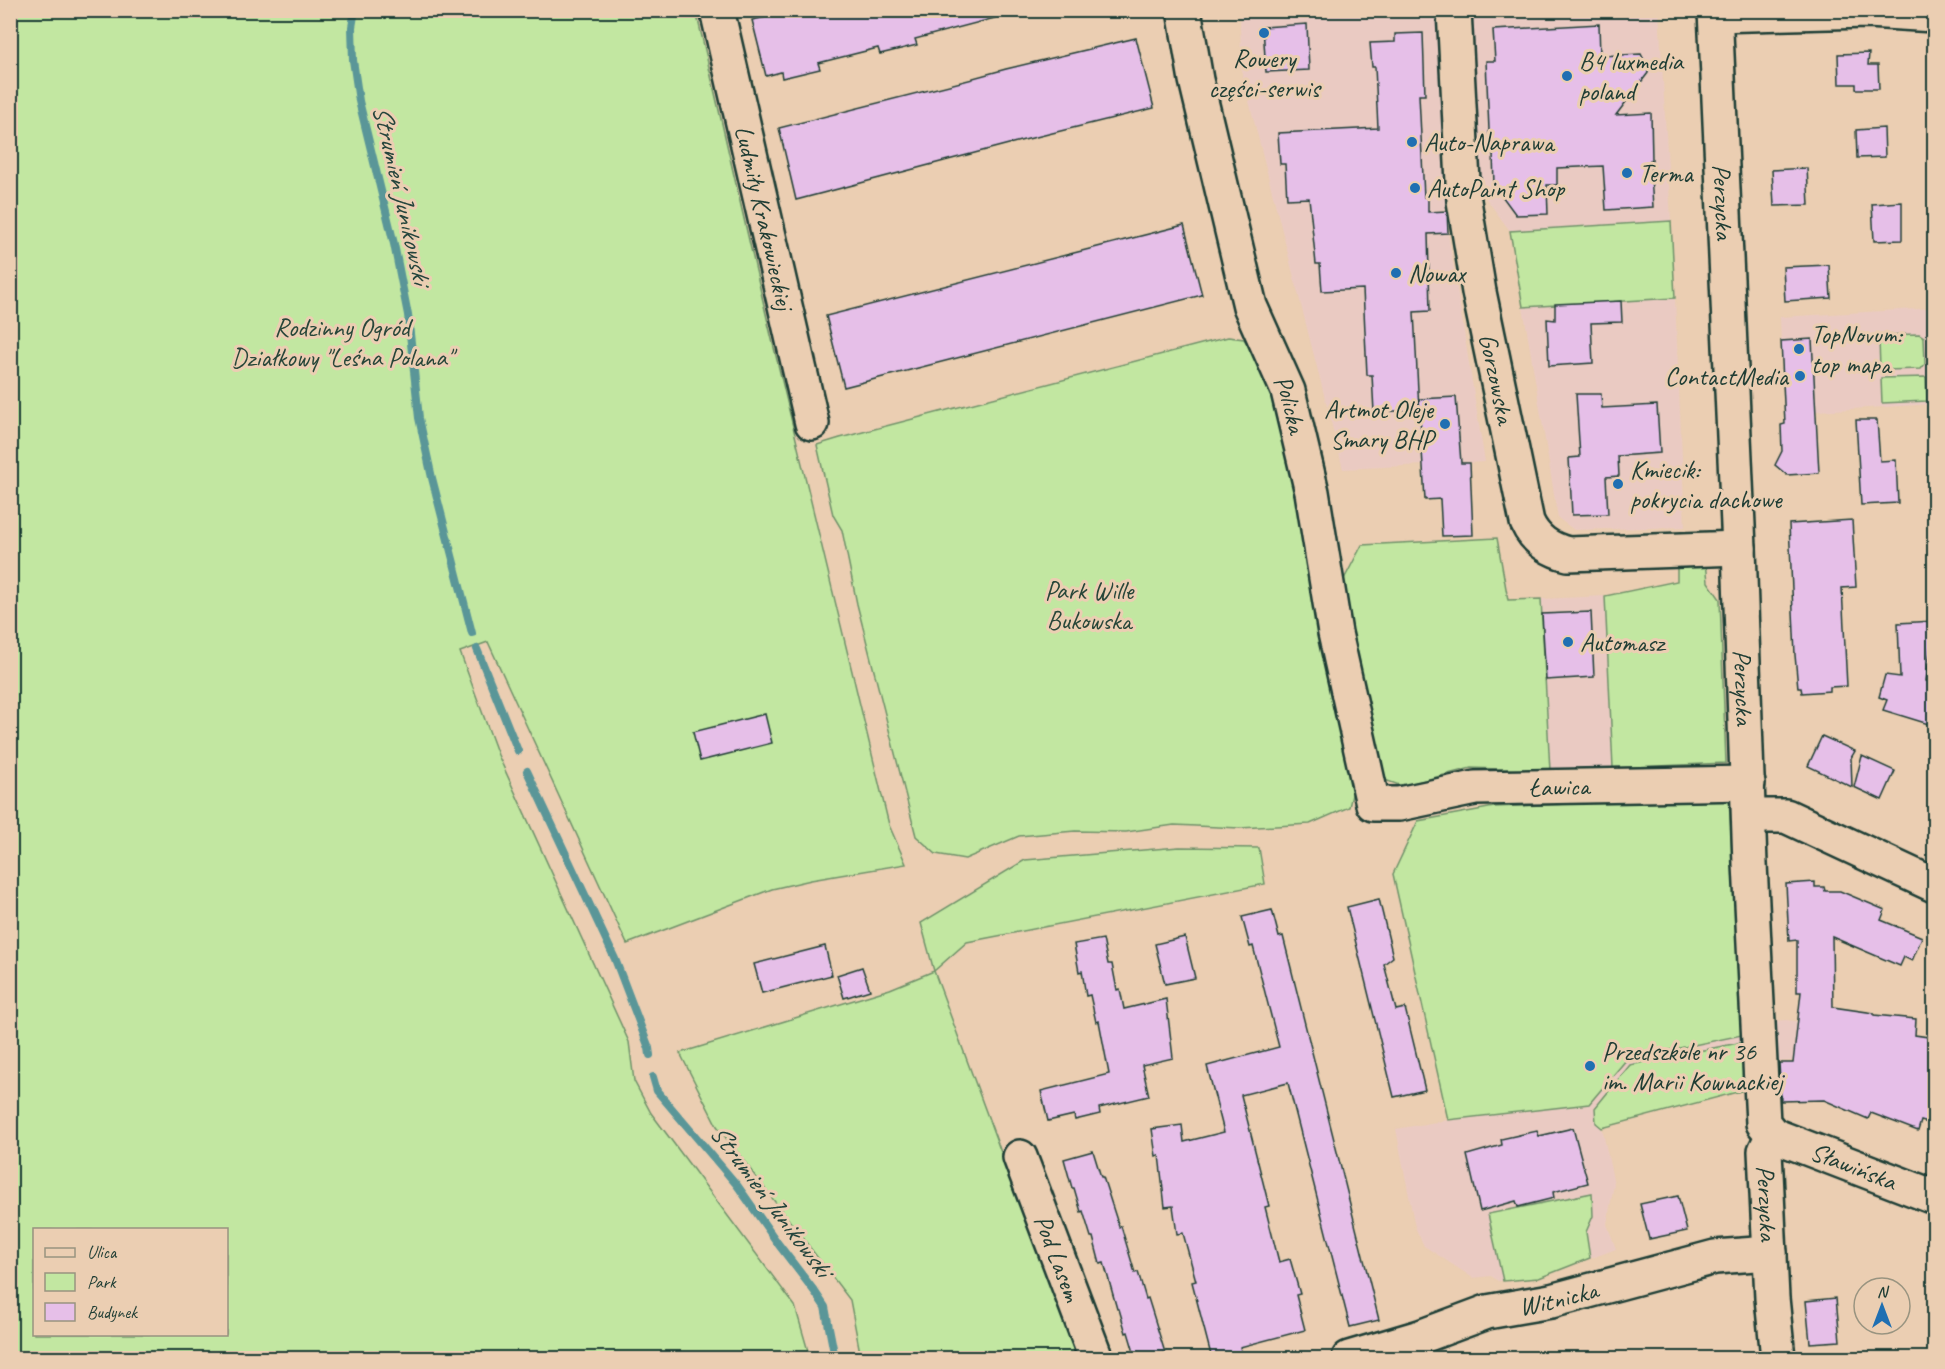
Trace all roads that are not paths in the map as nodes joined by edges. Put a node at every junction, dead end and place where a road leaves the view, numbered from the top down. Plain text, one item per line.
1 (717, 10) edge
2 (1184, 10) edge
3 (1454, 10) edge
4 (1715, 13) edge
5 (1935, 15) edge
6 (812, 423) dead end
7 (1739, 548) junction
8 (1748, 783) junction
9 (1373, 804) joint
10 (1749, 816) junction
11 (1935, 885) edge
12 (1773, 1135) junction
13 (1020, 1157) dead end
14 (1935, 1197) edge
15 (1770, 1253) junction
16 (1402, 1351) edge
17 (1096, 1359) edge
18 (1349, 1359) edge
19 (1778, 1359) edge

1 - 6 street, Ludmiły Krakowieckiej
2 - 9 street, Policka
3 - 7 street, Gorzowska
4 - 5 street
4 - 7 street, Perzycka
7 - 8 street, Perzycka
8 - 9 street, Ławica
8 - 10 street, Perzycka
10 - 11 street
10 - 12 street, Perzycka
12 - 14 street, Sławińska
12 - 15 street, Perzycka
13 - 17 street, Pod Lasem
15 - 16 street, Witnicka
15 - 19 street, Perzycka
16 - 18 street, Witnicka

